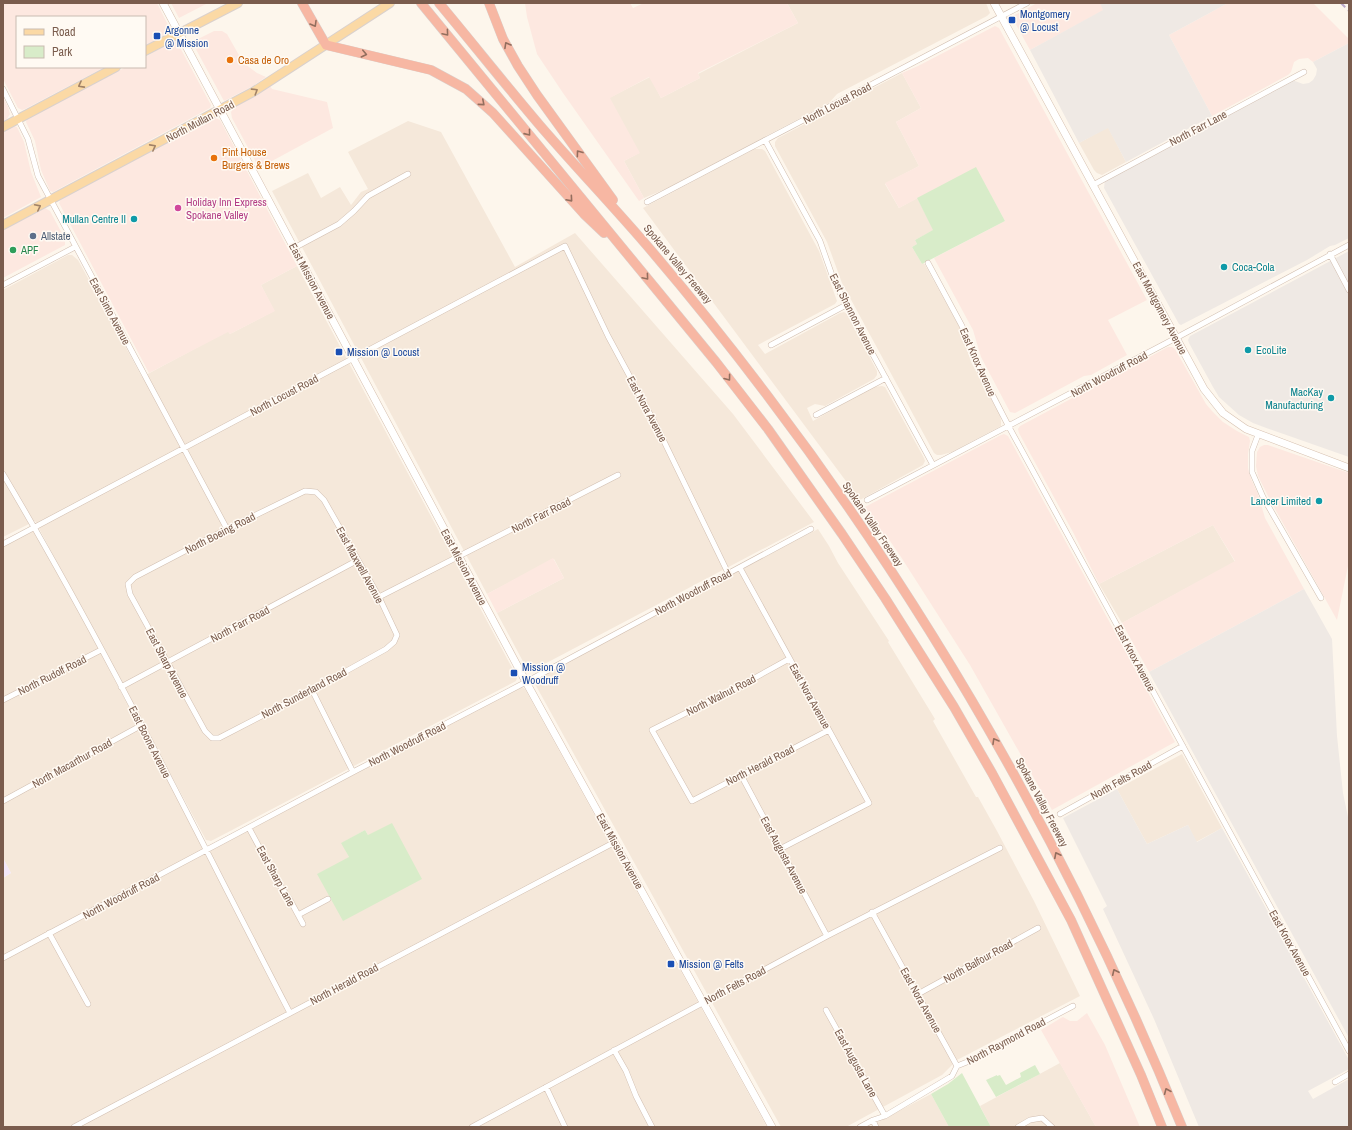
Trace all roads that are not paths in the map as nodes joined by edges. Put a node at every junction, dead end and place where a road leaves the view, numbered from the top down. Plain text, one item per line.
1 (163, 3) edge
2 (238, 3) edge
3 (302, 3) edge
4 (390, 3) edge
5 (421, 3) edge
6 (439, 3) edge
7 (489, 3) edge
8 (994, 3) edge
9 (1027, 3) edge
10 (1001, 17) junction
11 (179, 33) junction
12 (326, 45) junction
13 (146, 50) edge
14 (114, 68) edge
15 (1304, 72) dead end
16 (3, 89) edge
17 (221, 110) junction
18 (19, 119) junction
19 (3, 127) edge
20 (765, 140) junction
21 (408, 174) dead end
22 (1093, 184) junction
23 (50, 201) junction
24 (647, 202) dead end
25 (3, 225) edge
26 (643, 241) junction
27 (1349, 245) edge
28 (75, 246) junction
29 (565, 246) joint
30 (294, 248) junction
31 (1330, 254) junction
32 (630, 257) junction
33 (928, 263) dead end
34 (3, 285) edge
35 (1349, 290) edge
36 (846, 304) junction
37 (1176, 338) junction
38 (771, 345) dead end
39 (353, 358) junction
40 (886, 378) junction
41 (816, 415) dead end
42 (1009, 427) junction
43 (1258, 435) junction
44 (183, 448) junction
45 (933, 466) junction
46 (1349, 468) edge
47 (3, 474) edge
48 (618, 475) dead end
49 (316, 492) joint
50 (867, 500) dead end
51 (35, 527) junction
52 (226, 529) junction
53 (811, 529) dead end
54 (3, 544) edge
55 (459, 557) junction
56 (358, 560) junction
57 (740, 568) junction
58 (728, 573) junction
59 (128, 584) joint
60 (379, 598) junction
61 (1321, 598) dead end
62 (394, 642) joint
63 (101, 650) junction
64 (789, 659) junction
65 (167, 663) junction
66 (526, 682) junction
67 (121, 687) junction
68 (312, 690) junction
69 (3, 700) edge
70 (142, 725) junction
71 (829, 730) junction
72 (212, 738) joint
73 (1183, 746) junction
74 (354, 772) junction
75 (741, 774) junction
76 (3, 801) edge
77 (692, 801) joint
78 (1060, 814) dead end
79 (249, 828) junction
80 (615, 842) junction
81 (1000, 848) dead end
82 (780, 849) junction
83 (206, 851) junction
84 (328, 899) dead end
85 (872, 912) junction
86 (298, 915) junction
87 (303, 924) dead end
88 (1038, 928) dead end
89 (49, 933) junction
90 (827, 936) junction
91 (3, 958) edge
92 (918, 994) junction
93 (703, 1002) junction
94 (88, 1004) dead end
95 (1073, 1006) dead end
96 (826, 1010) dead end
97 (290, 1013) junction
98 (614, 1050) junction
99 (1349, 1051) edge
100 (957, 1066) junction
101 (1349, 1074) edge
102 (1335, 1082) dead end
103 (546, 1088) junction
104 (885, 1116) junction
105 (873, 1120) junction
106 (74, 1127) edge
107 (472, 1127) edge
108 (565, 1127) edge
109 (652, 1127) edge
110 (772, 1127) edge
111 (860, 1127) edge
112 (876, 1127) edge
113 (1018, 1127) edge
114 (1052, 1127) edge
115 (1162, 1127) edge
116 (1182, 1127) edge

1 - 11 street, East Mission Avenue
2 - 11 main road
3 -> 12 highway
4 - 12 main road, North Mullan Road
5 -> 32 highway
6 - 26 highway, Spokane Valley Freeway
26 -> 7 highway
8 - 10 street, East Montgomery Avenue
9 - 10 street, North Locust Road
10 - 20 street, North Locust Road
10 - 22 street, East Montgomery Avenue
11 - 13 main road
11 - 17 street, East Mission Avenue
17 -> 12 main road, North Mullan Road
12 -> 32 highway
14 -> 18 main road
15 - 22 street, North Farr Lane
16 - 18 street, East Sinto Avenue
23 -> 17 main road, North Mullan Road
17 - 30 street, East Mission Avenue
18 - 19 main road
18 - 23 street, East Sinto Avenue
20 - 24 street, North Locust Road
20 - 36 street, East Shannon Avenue
21 - 30 street
22 - 37 street, East Montgomery Avenue
25 -> 23 main road, North Mullan Road
23 - 28 street, East Sinto Avenue
116 -> 26 highway, Spokane Valley Freeway
27 - 31 street, North Woodruff Road
28 - 34 street
28 - 44 street, East Sinto Avenue
29 - 39 street, North Locust Road
29 - 58 street, East Nora Avenue
30 - 39 street, East Mission Avenue
31 - 35 street
31 - 37 street, North Woodruff Road
32 -> 115 highway
33 - 42 street, East Knox Avenue
36 - 38 street
36 - 40 street, East Shannon Avenue
37 - 42 street, North Woodruff Road
37 - 43 street, East Montgomery Avenue
39 - 44 street, North Locust Road
39 - 55 street, East Mission Avenue
40 - 41 street
40 - 45 street, East Shannon Avenue
42 - 45 street, North Woodruff Road
42 - 73 street, East Knox Avenue
43 - 46 street, East Montgomery Avenue
43 - 61 street
44 - 51 street, North Locust Road
44 - 52 street, East Sinto Avenue
45 - 50 street, North Woodruff Road
47 - 51 street, East Boone Avenue
48 - 55 street, North Farr Road
49 - 52 street, North Boeing Road
49 - 56 street, East Maxwell Avenue
51 - 54 street, North Locust Road
51 - 63 street, East Boone Avenue
52 - 59 street, North Boeing Road
53 - 57 street, North Woodruff Road
55 - 60 street, North Farr Road
55 - 66 street, East Mission Avenue
56 - 60 street, East Maxwell Avenue
56 - 65 street, North Farr Road
57 - 58 street, North Woodruff Road
57 - 64 street, East Nora Avenue
58 - 66 street, North Woodruff Road
59 - 65 street, East Sharp Avenue
60 - 62 street, East Maxwell Avenue
62 - 68 street, North Sunderland Road
63 - 67 street, East Boone Avenue
63 - 69 street, North Rudolf Road
64 - 71 street, East Nora Avenue
64 - 77 street, North Walnut Road
65 - 67 street, North Farr Road
65 - 72 street, East Sharp Avenue
66 - 74 street, North Woodruff Road
66 - 80 street, East Mission Avenue
67 - 70 street, East Boone Avenue
68 - 72 street, North Sunderland Road
68 - 74 street
70 - 76 street, North Macarthur Road
70 - 83 street, East Boone Avenue
71 - 75 street, North Herald Road
71 - 82 street, East Nora Avenue
73 - 78 street, North Felts Road
73 - 99 street, East Knox Avenue
74 - 79 street, North Woodruff Road
75 - 77 street, North Herald Road
75 - 82 street, East Augusta Avenue
79 - 83 street, North Woodruff Road
79 - 86 street, East Sharp Lane
80 - 93 street, East Mission Avenue
80 - 97 street, North Herald Road
81 - 85 street, North Felts Road
82 - 90 street, East Augusta Avenue
83 - 89 street, North Woodruff Road
83 - 97 street, East Boone Avenue
84 - 86 street
85 - 90 street, North Felts Road
85 - 92 street, East Nora Avenue
86 - 87 street, East Sharp Lane
88 - 92 street, North Balfour Road
89 - 91 street, North Woodruff Road
89 - 94 street
90 - 93 street, North Felts Road
92 - 100 street, East Nora Avenue
93 - 98 street, North Felts Road
93 - 110 street, East Mission Avenue
95 - 100 street, North Raymond Road
96 - 104 street, East Augusta Lane
97 - 106 street, North Herald Road
98 - 103 street, North Felts Road
98 - 109 street
100 - 104 street, North Raymond Road
101 - 102 street
103 - 107 street, North Felts Road
103 - 108 street
104 - 105 street, North Raymond Road
105 - 111 street, North Raymond Road
105 - 112 street
113 - 114 street

